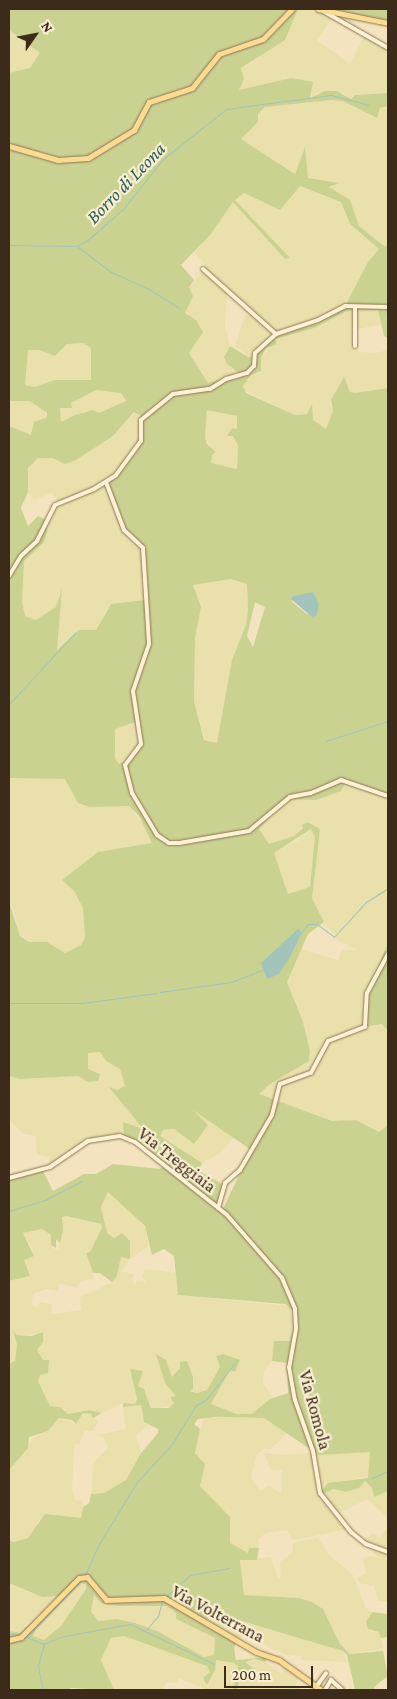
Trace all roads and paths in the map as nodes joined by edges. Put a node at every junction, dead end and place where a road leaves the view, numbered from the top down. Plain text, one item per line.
1 (292, 9) edge
2 (319, 9) edge
3 (388, 23) edge
4 (388, 48) edge
5 (9, 146) edge
6 (203, 269) dead end
7 (355, 307) junction
8 (388, 308) edge
9 (276, 334) junction
10 (355, 346) dead end
11 (106, 482) junction
12 (9, 576) edge
13 (388, 796) edge
14 (388, 954) edge
15 (9, 1178) edge
16 (218, 1208) junction
17 (388, 1552) edge
18 (9, 1640) edge
19 (326, 1673) dead end
20 (319, 1689) edge
21 (325, 1690) edge
22 (342, 1690) edge

1 - 5 main road
2 - 3 main road
2 - 4 street
6 - 9 street
7 - 8 street
7 - 9 street
7 - 10 street
9 - 11 street
11 - 12 street
11 - 13 street
14 - 16 street
15 - 16 street, Via Treggiaia
16 - 17 street, Via Romola
18 - 20 main road, Via Volterrana
19 - 20 street
21 - 22 street

